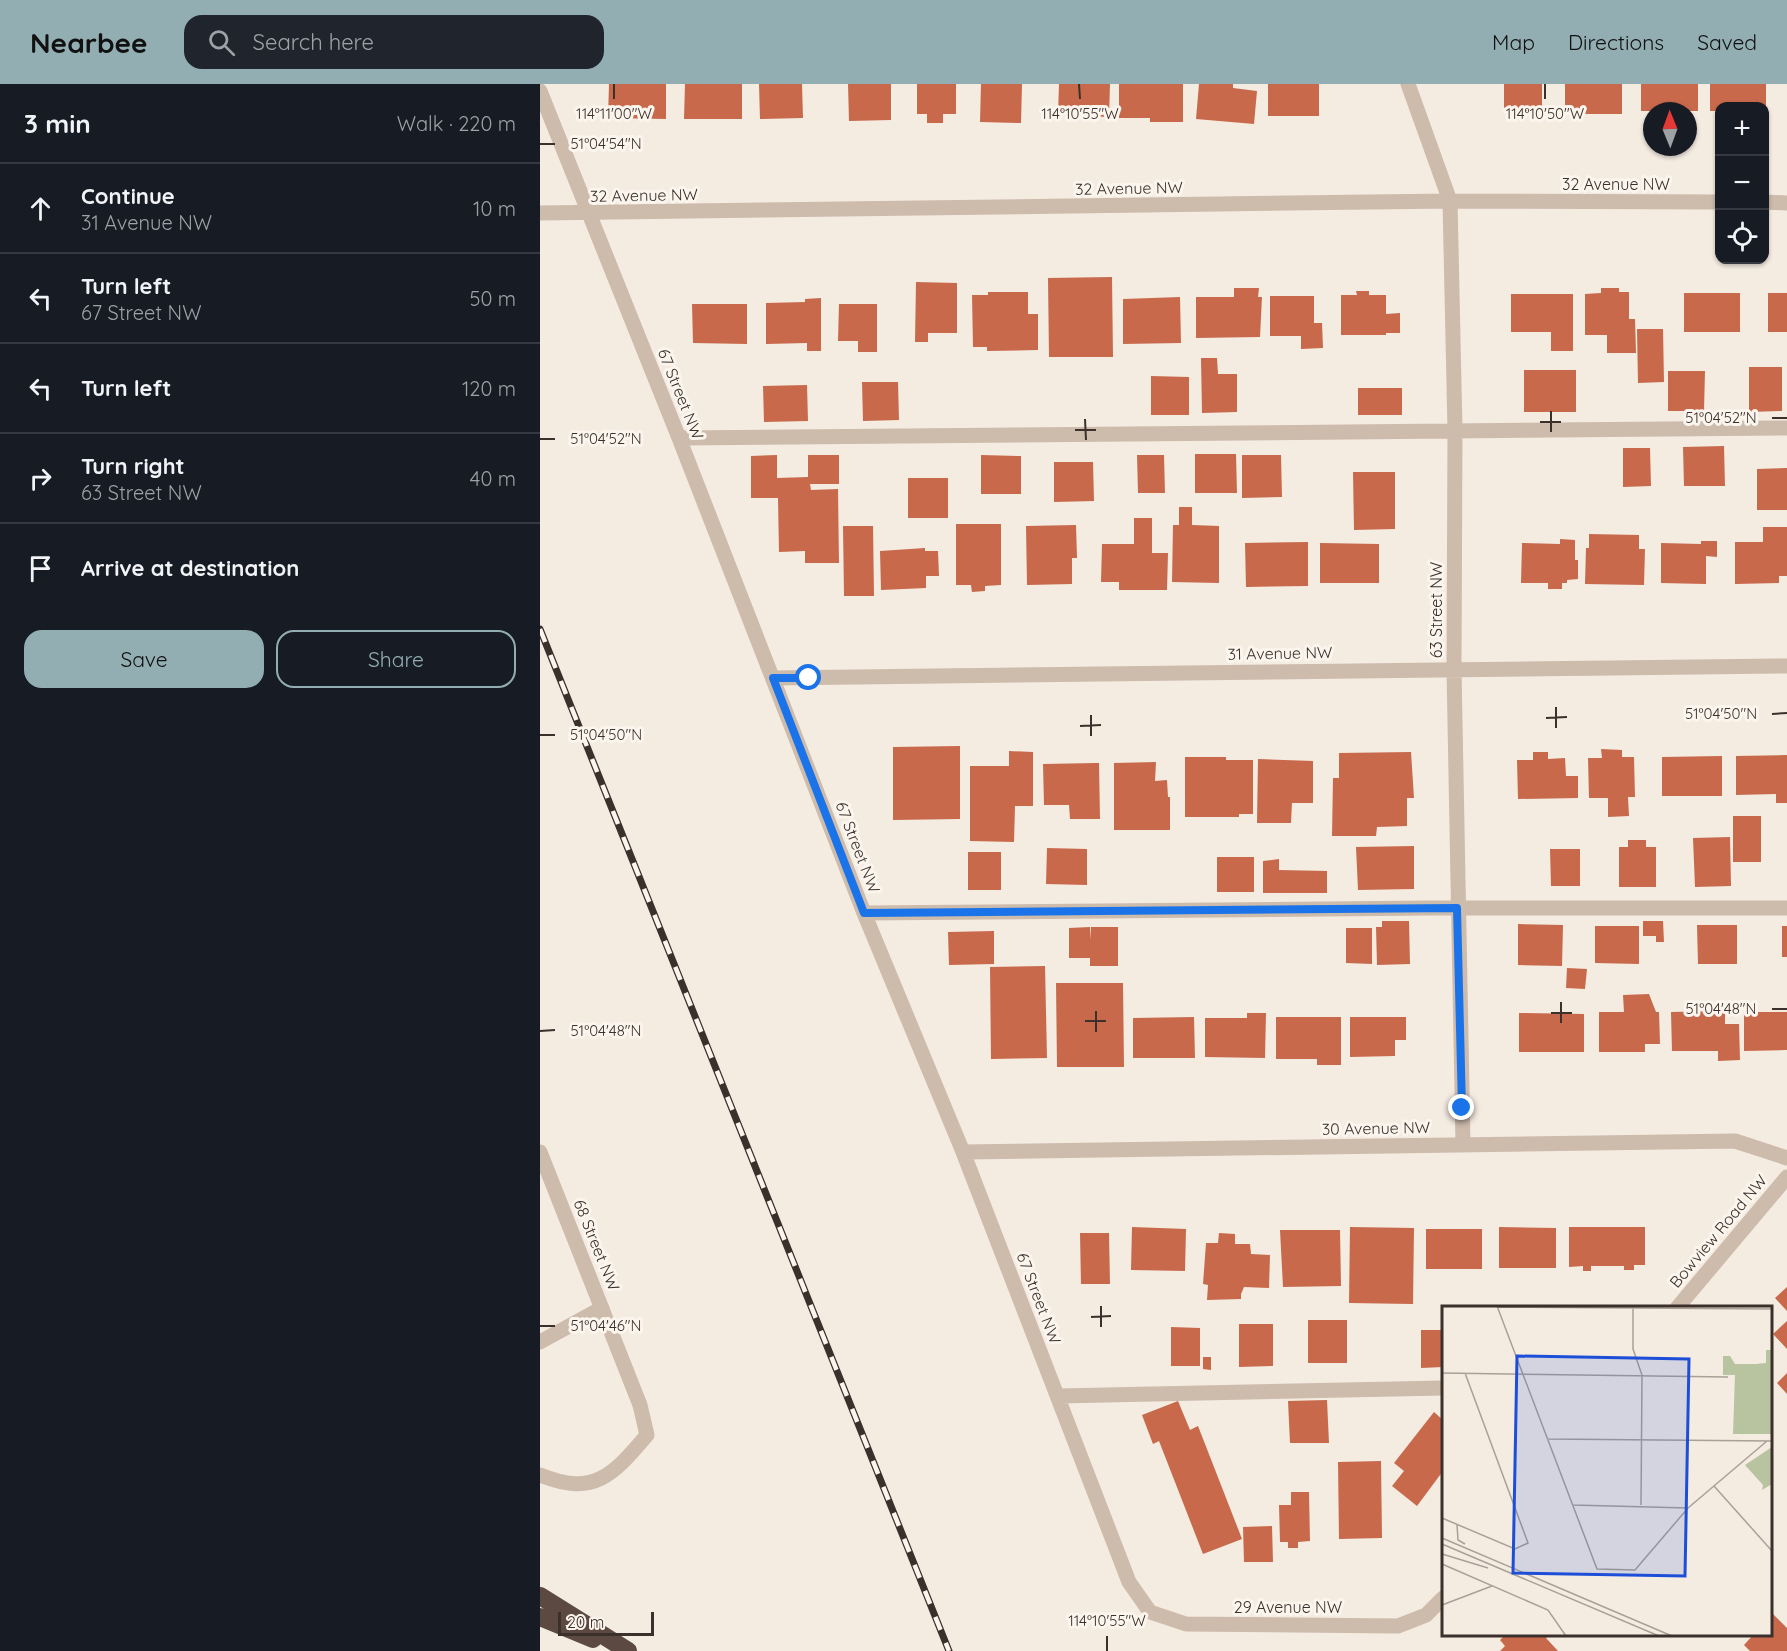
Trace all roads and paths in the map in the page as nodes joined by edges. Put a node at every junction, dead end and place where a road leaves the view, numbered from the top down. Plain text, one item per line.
1 (1408, 84) edge
2 (540, 91) edge
3 (1450, 201) junction
4 (1715, 202) edge
5 (1769, 202) edge
6 (1787, 202) edge
7 (540, 213) edge
8 (590, 214) junction
9 (1787, 428) edge
10 (1455, 430) junction
11 (679, 438) junction
12 (1787, 666) edge
13 (1454, 669) junction
14 (773, 678) junction
15 (1457, 908) junction
16 (1787, 908) edge
17 (864, 913) junction
18 (1463, 1144) junction
19 (540, 1152) edge
20 (963, 1152) junction
21 (1787, 1158) edge
22 (1787, 1177) edge
23 (1679, 1306) edge
24 (602, 1308) junction
25 (540, 1342) edge
26 (1442, 1388) edge
27 (1058, 1396) junction
28 (540, 1475) edge
29 (540, 1596) edge
30 (1442, 1599) edge
31 (1150, 1612) joint
32 (540, 1617) edge
33 (622, 1651) edge
34 (628, 1651) edge

1 - 3 street, 63 Street NW
2 - 8 street, 67 Street NW
3 - 4 street, 32 Avenue NW
3 - 8 street, 32 Avenue NW
3 - 10 street, 63 Street NW
5 - 6 street
7 - 8 street, 32 Avenue NW
8 - 11 street, 67 Street NW
9 - 10 street
10 - 11 street
10 - 13 street, 63 Street NW
11 - 14 street, 67 Street NW
12 - 13 street, 31 Avenue NW
13 - 14 street, 31 Avenue NW
13 - 15 street, 63 Street NW
14 - 17 street, 67 Street NW
15 - 16 street
15 - 17 street
15 - 18 street, 63 Street NW
17 - 20 street, 67 Street NW
18 - 20 street, 30 Avenue NW
18 - 21 street, 30 Avenue NW
19 - 24 street, 68 Street NW
20 - 27 street, 67 Street NW
22 - 23 street, Bowview Road NW
24 - 25 street
24 - 28 street, 68 Street NW
26 - 27 street
27 - 31 street, 67 Street NW
29 - 34 highway
30 - 31 street, 29 Avenue NW
32 - 33 highway

